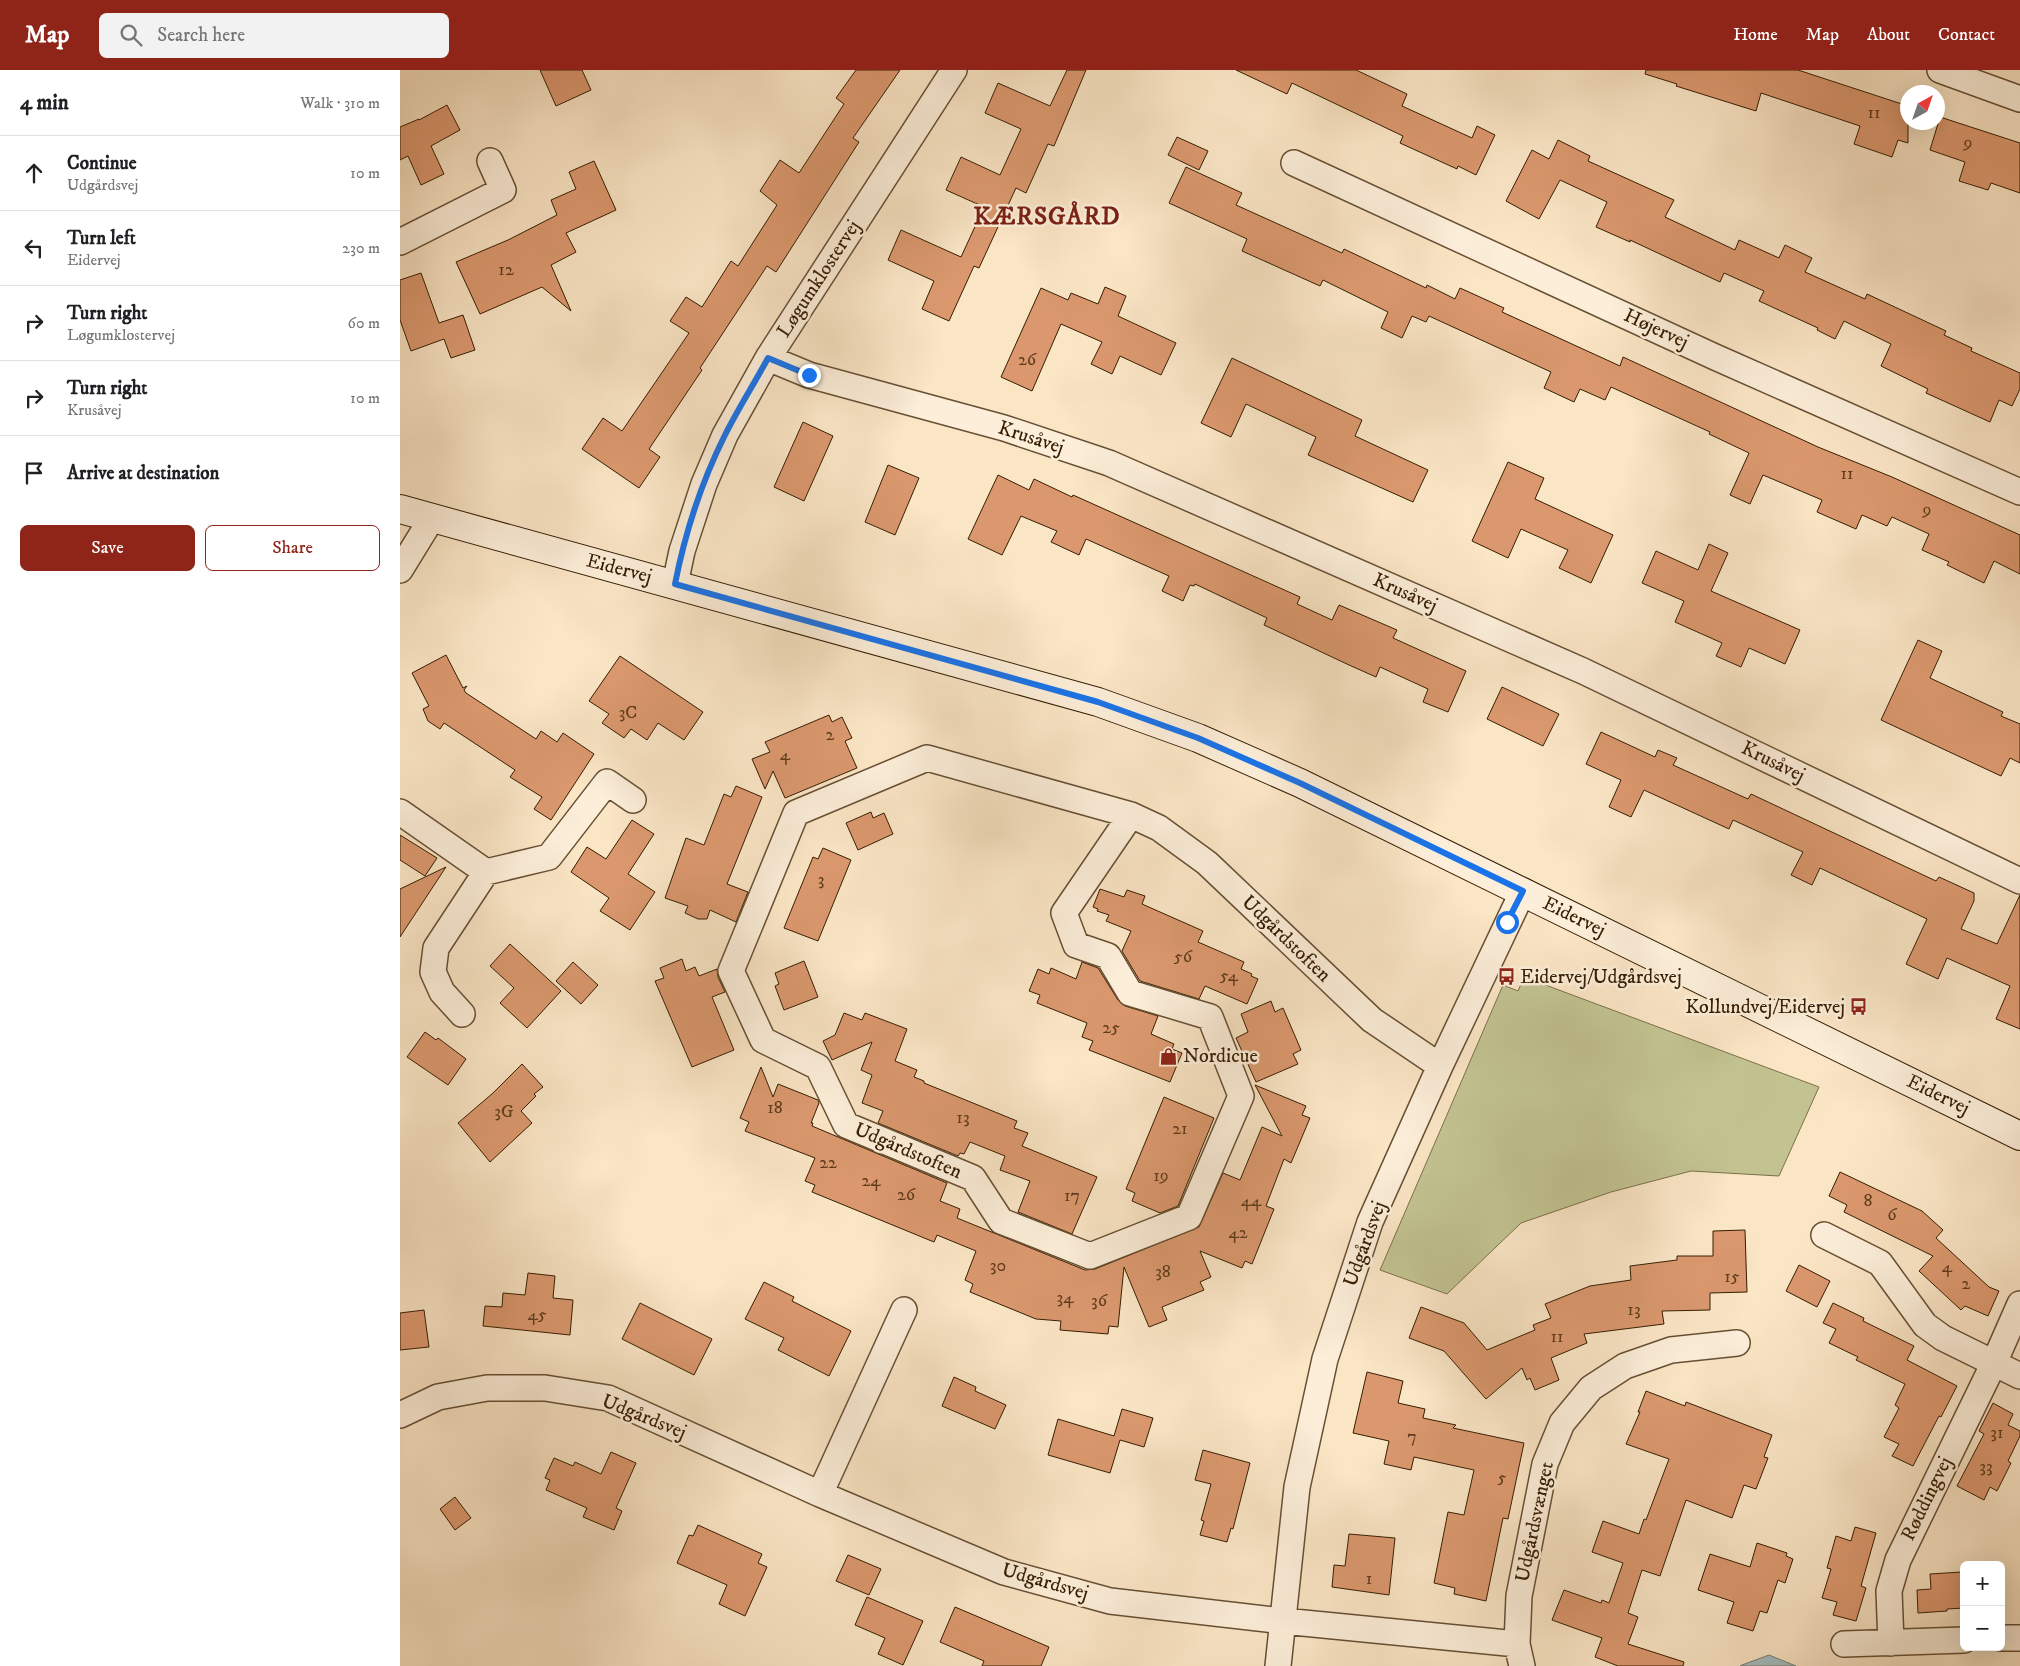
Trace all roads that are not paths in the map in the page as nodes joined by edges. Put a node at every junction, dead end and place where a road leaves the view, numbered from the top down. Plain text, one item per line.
1 (954, 70) edge
2 (1940, 70) edge
3 (2020, 99) edge
4 (490, 162) dead end
5 (1294, 163) dead end
6 (400, 242) edge
7 (768, 358) junction
8 (2020, 492) edge
9 (400, 509) edge
10 (432, 518) junction
11 (400, 570) edge
12 (675, 584) junction
13 (633, 800) dead end
14 (400, 812) edge
15 (1131, 815) junction
16 (486, 872) junction
17 (2020, 881) edge
18 (1523, 891) junction
19 (462, 1014) dead end
20 (1440, 1066) junction
21 (2020, 1136) edge
22 (1824, 1234) dead end
23 (2020, 1304) edge
24 (904, 1310) dead end
25 (1736, 1343) dead end
26 (1994, 1363) junction
27 (2020, 1376) edge
28 (400, 1415) edge
29 (820, 1494) junction
30 (1283, 1621) junction
31 (2005, 1638) edge
32 (2020, 1638) edge
33 (1960, 1640) edge
34 (1891, 1643) junction
35 (1844, 1644) dead end
36 (1520, 1655) edge
37 (1278, 1666) edge

1 - 7 street, Løgumklostervej
2 - 3 street
4 - 6 street
5 - 8 street, Højervej
7 - 12 street, Løgumklostervej
7 - 17 street, Krusåvej
9 - 10 street, Eidervej
10 - 11 street
10 - 12 street, Eidervej
12 - 18 street, Eidervej
13 - 16 street
14 - 16 street
15 - 15 street, Udgårdstoften
15 - 20 street, Udgårdstoften
16 - 19 street
18 - 20 street, Udgårdsvej
18 - 21 street, Eidervej
20 - 30 street, Udgårdsvej
22 - 26 street
23 - 26 street, Røddingvej
24 - 29 street
25 - 36 street, Udgårdsvænget
26 - 27 street
26 - 34 street, Røddingvej
28 - 29 street, Udgårdsvej
29 - 30 street, Udgårdsvej
30 - 36 street, Udgårdsvænget
30 - 37 street, Udgårdsvej
31 - 32 street
33 - 34 street
34 - 35 street

